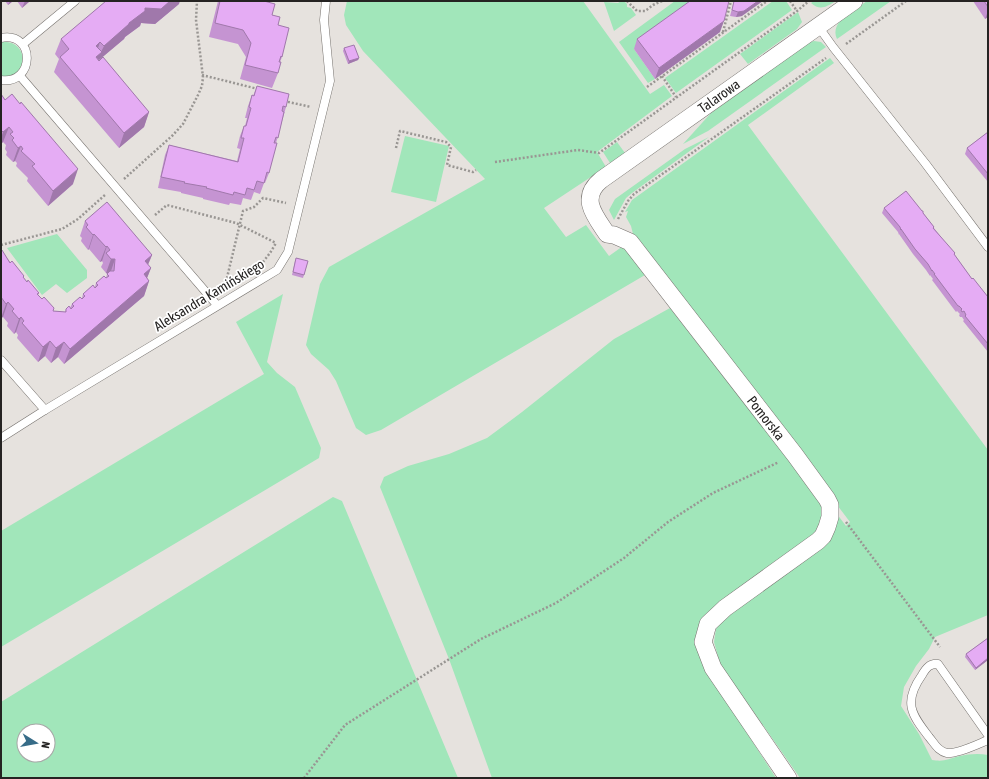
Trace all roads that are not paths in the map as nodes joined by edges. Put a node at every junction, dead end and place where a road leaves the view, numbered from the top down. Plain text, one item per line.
1 (75, 1) edge
2 (326, 1) edge
3 (854, 1) edge
4 (818, 26) junction
5 (1, 38) edge
6 (23, 44) junction
7 (20, 76) junction
8 (1, 80) edge
9 (607, 234) joint
10 (988, 247) edge
11 (217, 305) junction
12 (1, 360) edge
13 (45, 410) junction
14 (1, 438) edge
15 (988, 735) edge
16 (988, 740) edge
17 (788, 778) edge

1 - 6 lane
2 - 11 lane, Aleksandra Kamińskiego
3 - 4 street, Talarowa
4 - 9 street, Talarowa
4 - 10 lane
5 - 6 lane
6 - 7 lane
7 - 8 lane
7 - 11 lane
9 - 17 street, Pomorska
11 - 13 lane, Aleksandra Kamińskiego
12 - 13 lane
13 - 14 lane, Aleksandra Kamińskiego
15 - 16 lane

